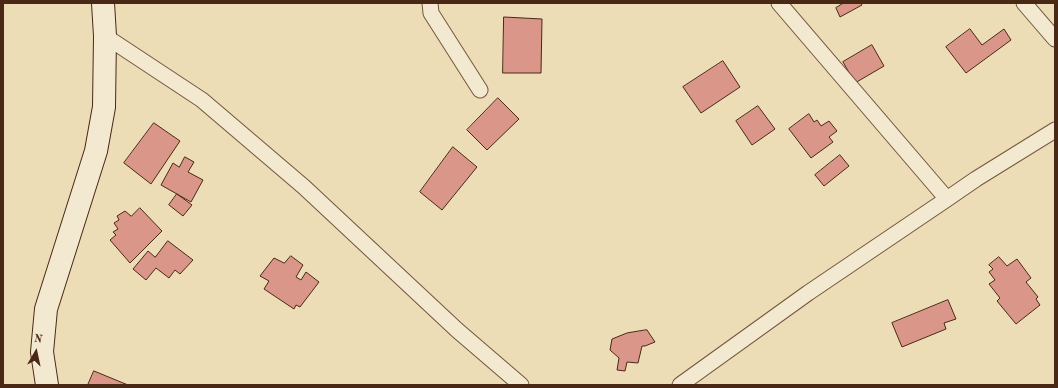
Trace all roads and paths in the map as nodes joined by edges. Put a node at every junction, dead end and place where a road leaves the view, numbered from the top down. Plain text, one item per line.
1 (103, 3) edge
2 (430, 3) edge
3 (779, 3) edge
4 (1024, 3) edge
5 (105, 36) junction
6 (1055, 39) edge
7 (480, 90) dead end
8 (1055, 130) edge
9 (947, 199) junction
10 (47, 385) edge
11 (521, 385) edge
12 (680, 385) edge

1 - 5 street
2 - 7 street
3 - 9 street
4 - 6 street
5 - 10 street
5 - 11 street
8 - 9 street
9 - 12 street

